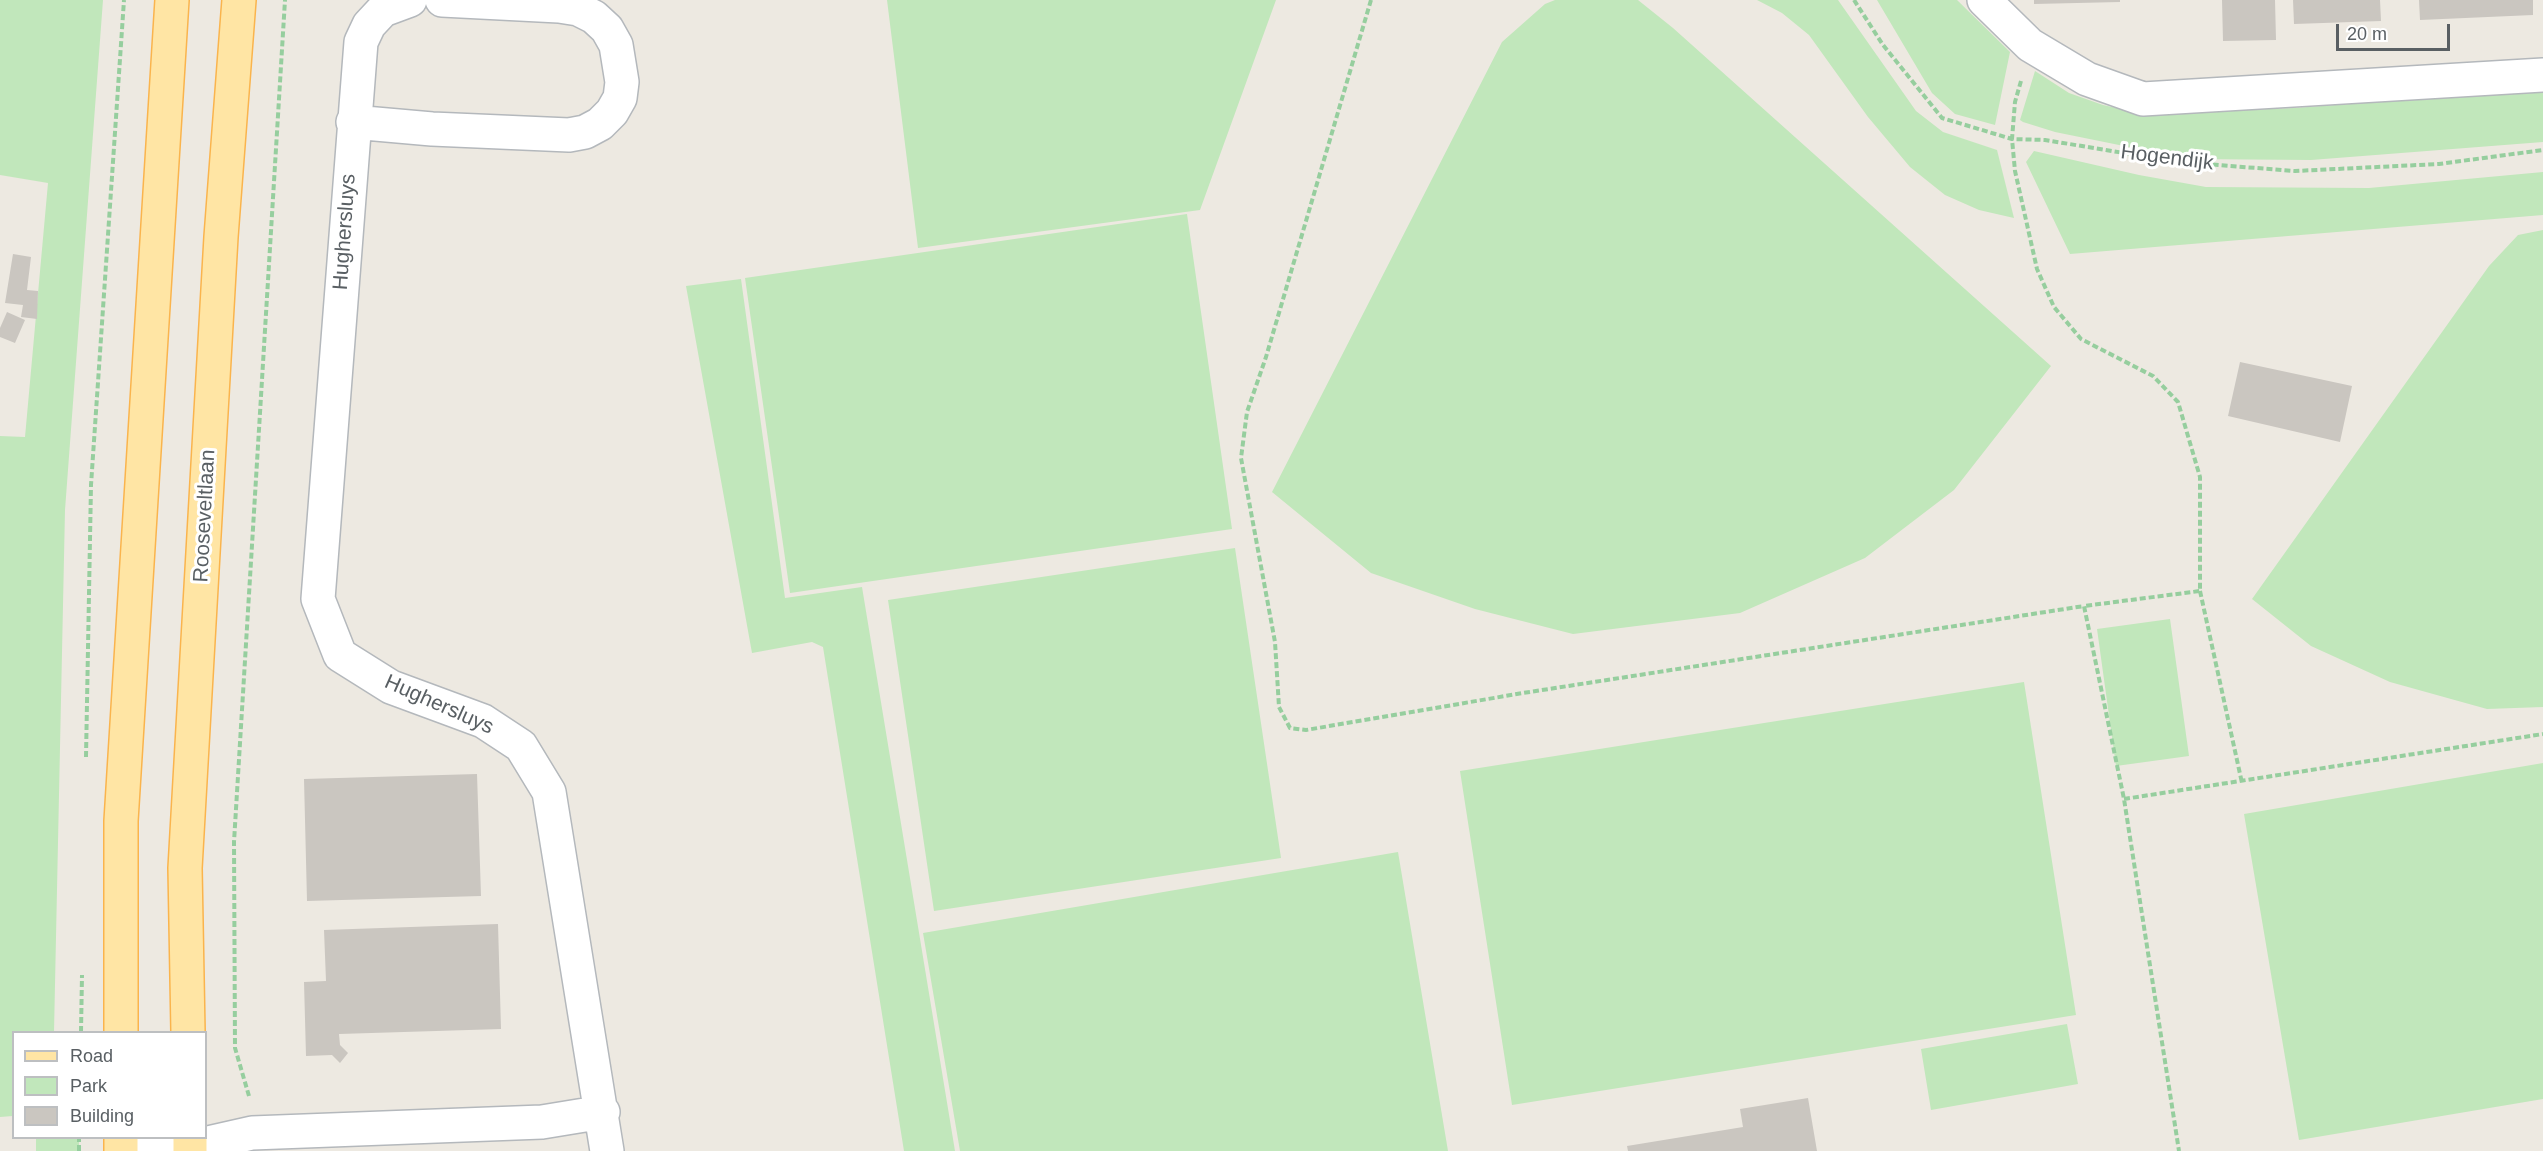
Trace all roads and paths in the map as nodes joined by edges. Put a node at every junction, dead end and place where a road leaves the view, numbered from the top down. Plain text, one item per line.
1 (124, 0) edge
2 (172, 0) edge
3 (239, 0) edge
4 (285, 0) edge
5 (410, 0) edge
6 (442, 0) edge
7 (1371, 0) edge
8 (1854, 0) edge
9 (1984, 0) edge
10 (593, 8) edge
11 (2030, 45) junction
12 (2543, 75) edge
13 (353, 122) junction
14 (2012, 139) junction
15 (2543, 150) edge
16 (2200, 591) junction
17 (2084, 606) junction
18 (2543, 734) edge
19 (86, 759) dead end
20 (2242, 783) junction
21 (2124, 799) junction
22 (82, 973) dead end
23 (81, 1031) edge
24 (121, 1031) edge
25 (188, 1031) edge
26 (603, 1112) junction
27 (252, 1133) junction
28 (190, 1145) edge
29 (126, 1151) edge
30 (608, 1151) edge
31 (2179, 1151) edge

1 - 19 path
2 - 24 main road
3 - 25 main road, Rooseveltlaan
4 - 27 path
5 - 13 street, Hughersluys
6 - 10 street
7 - 17 path
8 - 14 path, Hogendijk
9 - 11 street
10 - 13 street
11 - 12 street
11 - 14 path
13 - 26 street, Hughersluys
14 - 15 path, Hogendijk
14 - 16 path
16 - 17 path
16 - 20 path
17 - 21 path
18 - 20 path
20 - 21 path
21 - 31 path
22 - 23 path
26 - 27 street
26 - 30 street, Hughersluys
27 - 28 street
28 - 29 street

